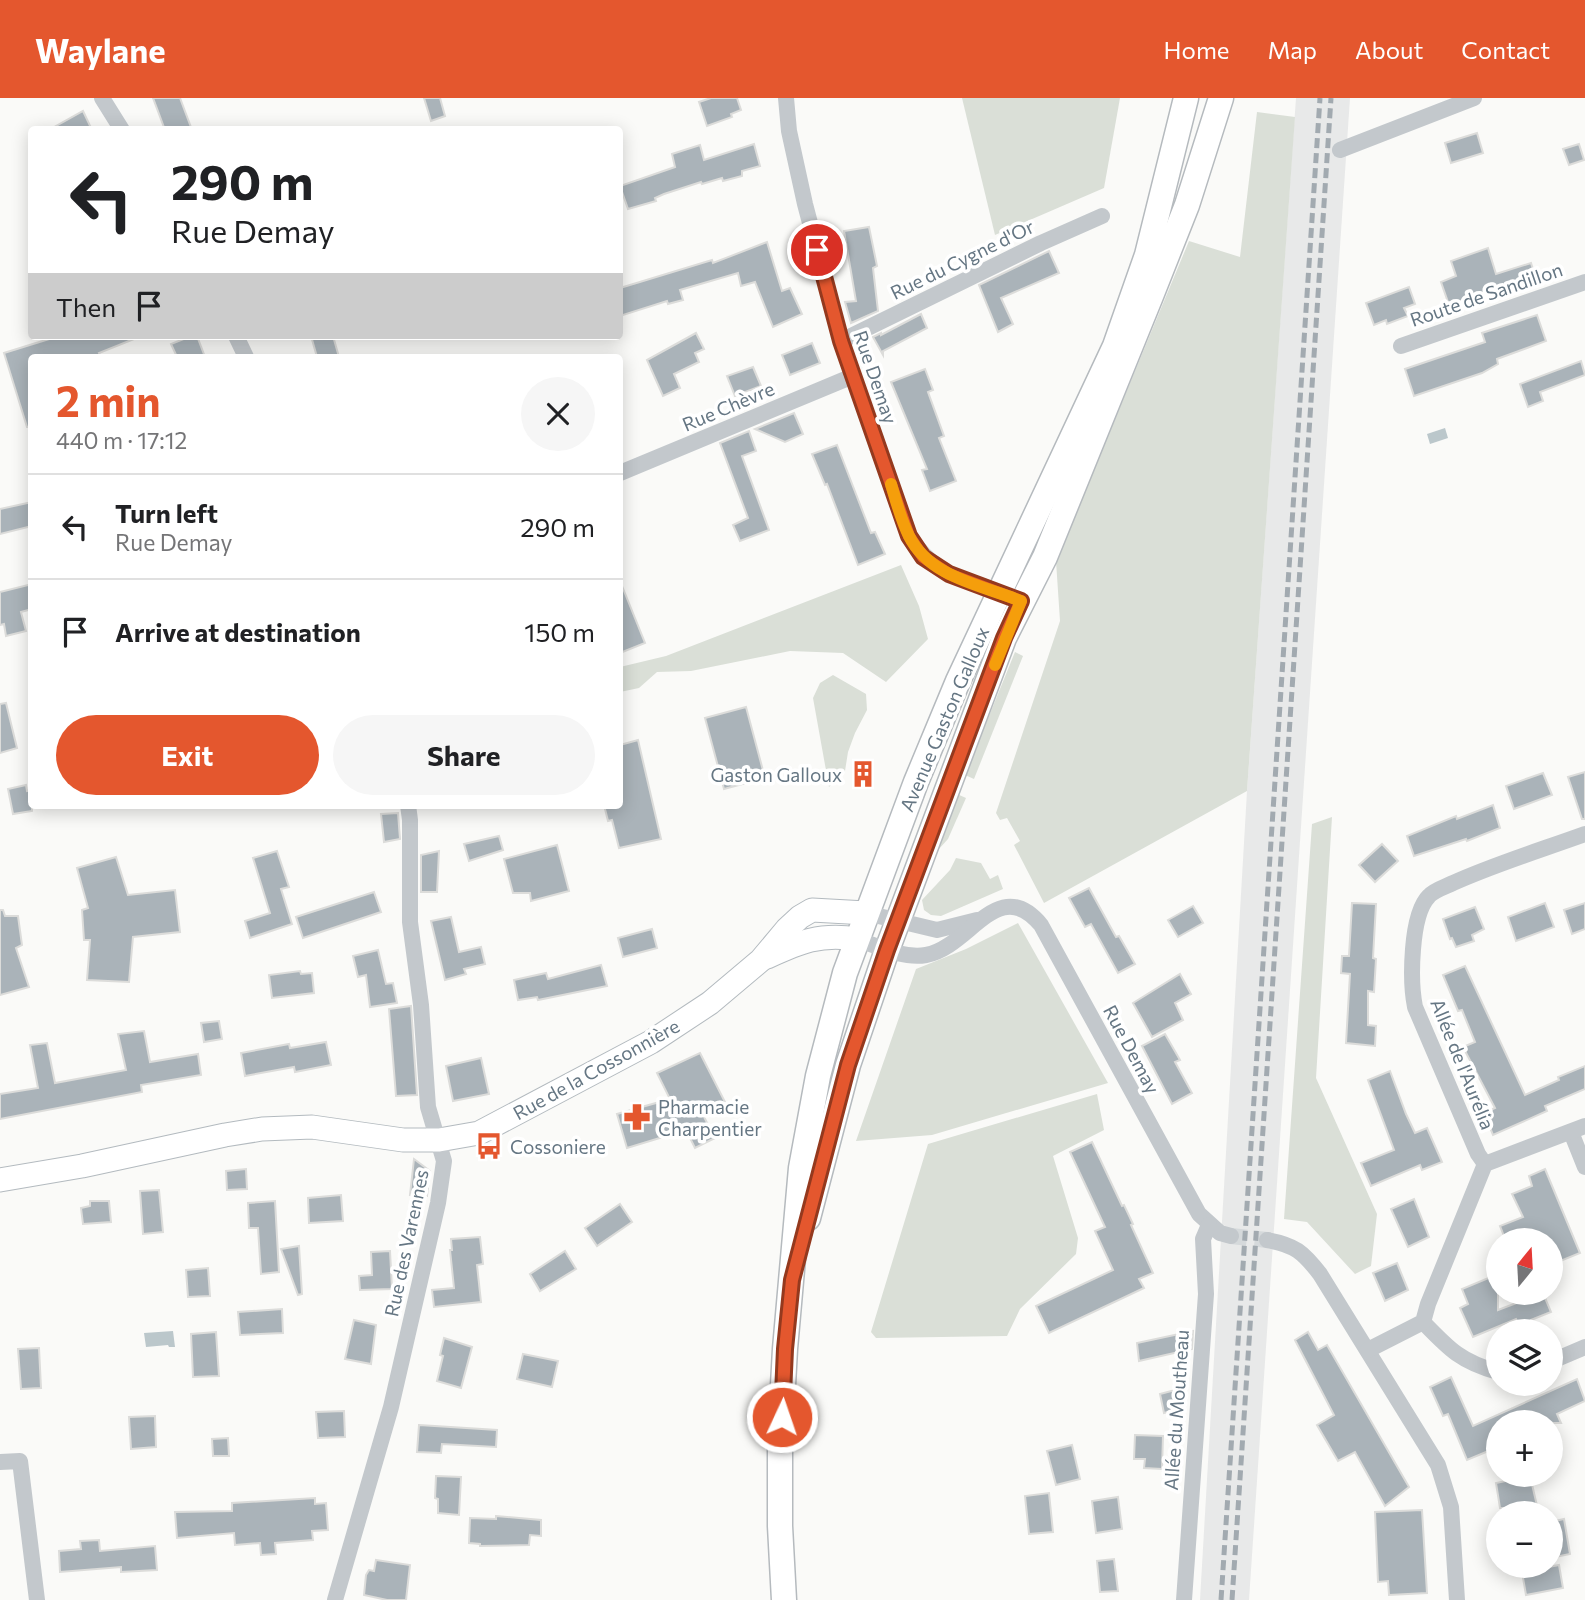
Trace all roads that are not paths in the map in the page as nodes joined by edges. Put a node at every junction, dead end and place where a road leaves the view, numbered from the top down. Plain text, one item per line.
1 (102, 98) edge
2 (786, 98) edge
3 (1186, 98) edge
4 (1206, 98) edge
5 (1221, 98) edge
6 (1474, 98) edge
7 (120, 126) edge
8 (1340, 150) dead end
9 (1102, 216) dead end
10 (1585, 282) edge
11 (1151, 296) junction
12 (841, 341) junction
13 (1401, 346) dead end
14 (853, 376) junction
15 (623, 472) edge
16 (1010, 596) junction
17 (409, 809) edge
18 (1585, 834) edge
19 (866, 913) junction
20 (986, 917) junction
21 (898, 921) junction
22 (857, 939) junction
23 (887, 950) junction
24 (761, 960) junction
25 (1578, 1129) edge
26 (439, 1140) junction
27 (1485, 1164) junction
28 (1585, 1167) edge
29 (0, 1180) edge
30 (1209, 1225) junction
31 (1231, 1237) tunnel mouth
32 (1267, 1240) tunnel mouth
33 (792, 1280) junction
34 (1423, 1322) junction
35 (1585, 1347) edge
36 (1368, 1350) junction
37 (1563, 1356) edge
38 (1486, 1370) edge
39 (0, 1462) edge
40 (37, 1600) edge
41 (335, 1600) edge
42 (784, 1600) edge
43 (1184, 1600) edge
44 (1457, 1600) edge

1 - 7 street
2 - 12 street, Rue Demay
3 - 16 main road, Avenue Gaston Galloux
4 - 11 main road
5 - 11 main road
6 - 8 street
9 - 12 street, Rue du Cygne d'Or
10 - 13 street, Route de Sandillon
11 - 16 main road, Avenue Gaston Galloux
12 - 14 street, Rue Demay
14 - 15 street, Rue Chèvre
14 - 16 street, Rue Demay
16 - 19 main road, Avenue Gaston Galloux
16 - 21 main road, Avenue Gaston Galloux
17 - 26 street, Rue des Varennes
18 - 27 street, Allée de l'Aurélia
19 - 21 street, Rue Demay
19 - 22 main road, Avenue Gaston Galloux
19 - 24 street, Rue de la Cossonnière
20 - 21 street, Rue Demay
20 - 23 street, Rue Demay
20 - 30 street, Rue Demay
21 - 23 main road, Avenue Gaston Galloux
22 - 23 street, Rue Demay
22 - 24 street, Rue de la Cossonnière
22 - 33 main road, Avenue Gaston Galloux
23 - 33 main road, Avenue Gaston Galloux
24 - 26 street, Rue de la Cossonnière
25 - 27 street
25 - 28 street
26 - 29 street, Rue de la Cossonnière
26 - 41 street, Rue des Varennes
27 - 34 street
30 - 31 street, Rue Demay
30 - 43 street, Allée du Moutheau
32 - 36 street
33 - 42 main road, Avenue Gaston Galloux
34 - 36 street
34 - 38 street
35 - 37 street
36 - 44 street
39 - 40 street

